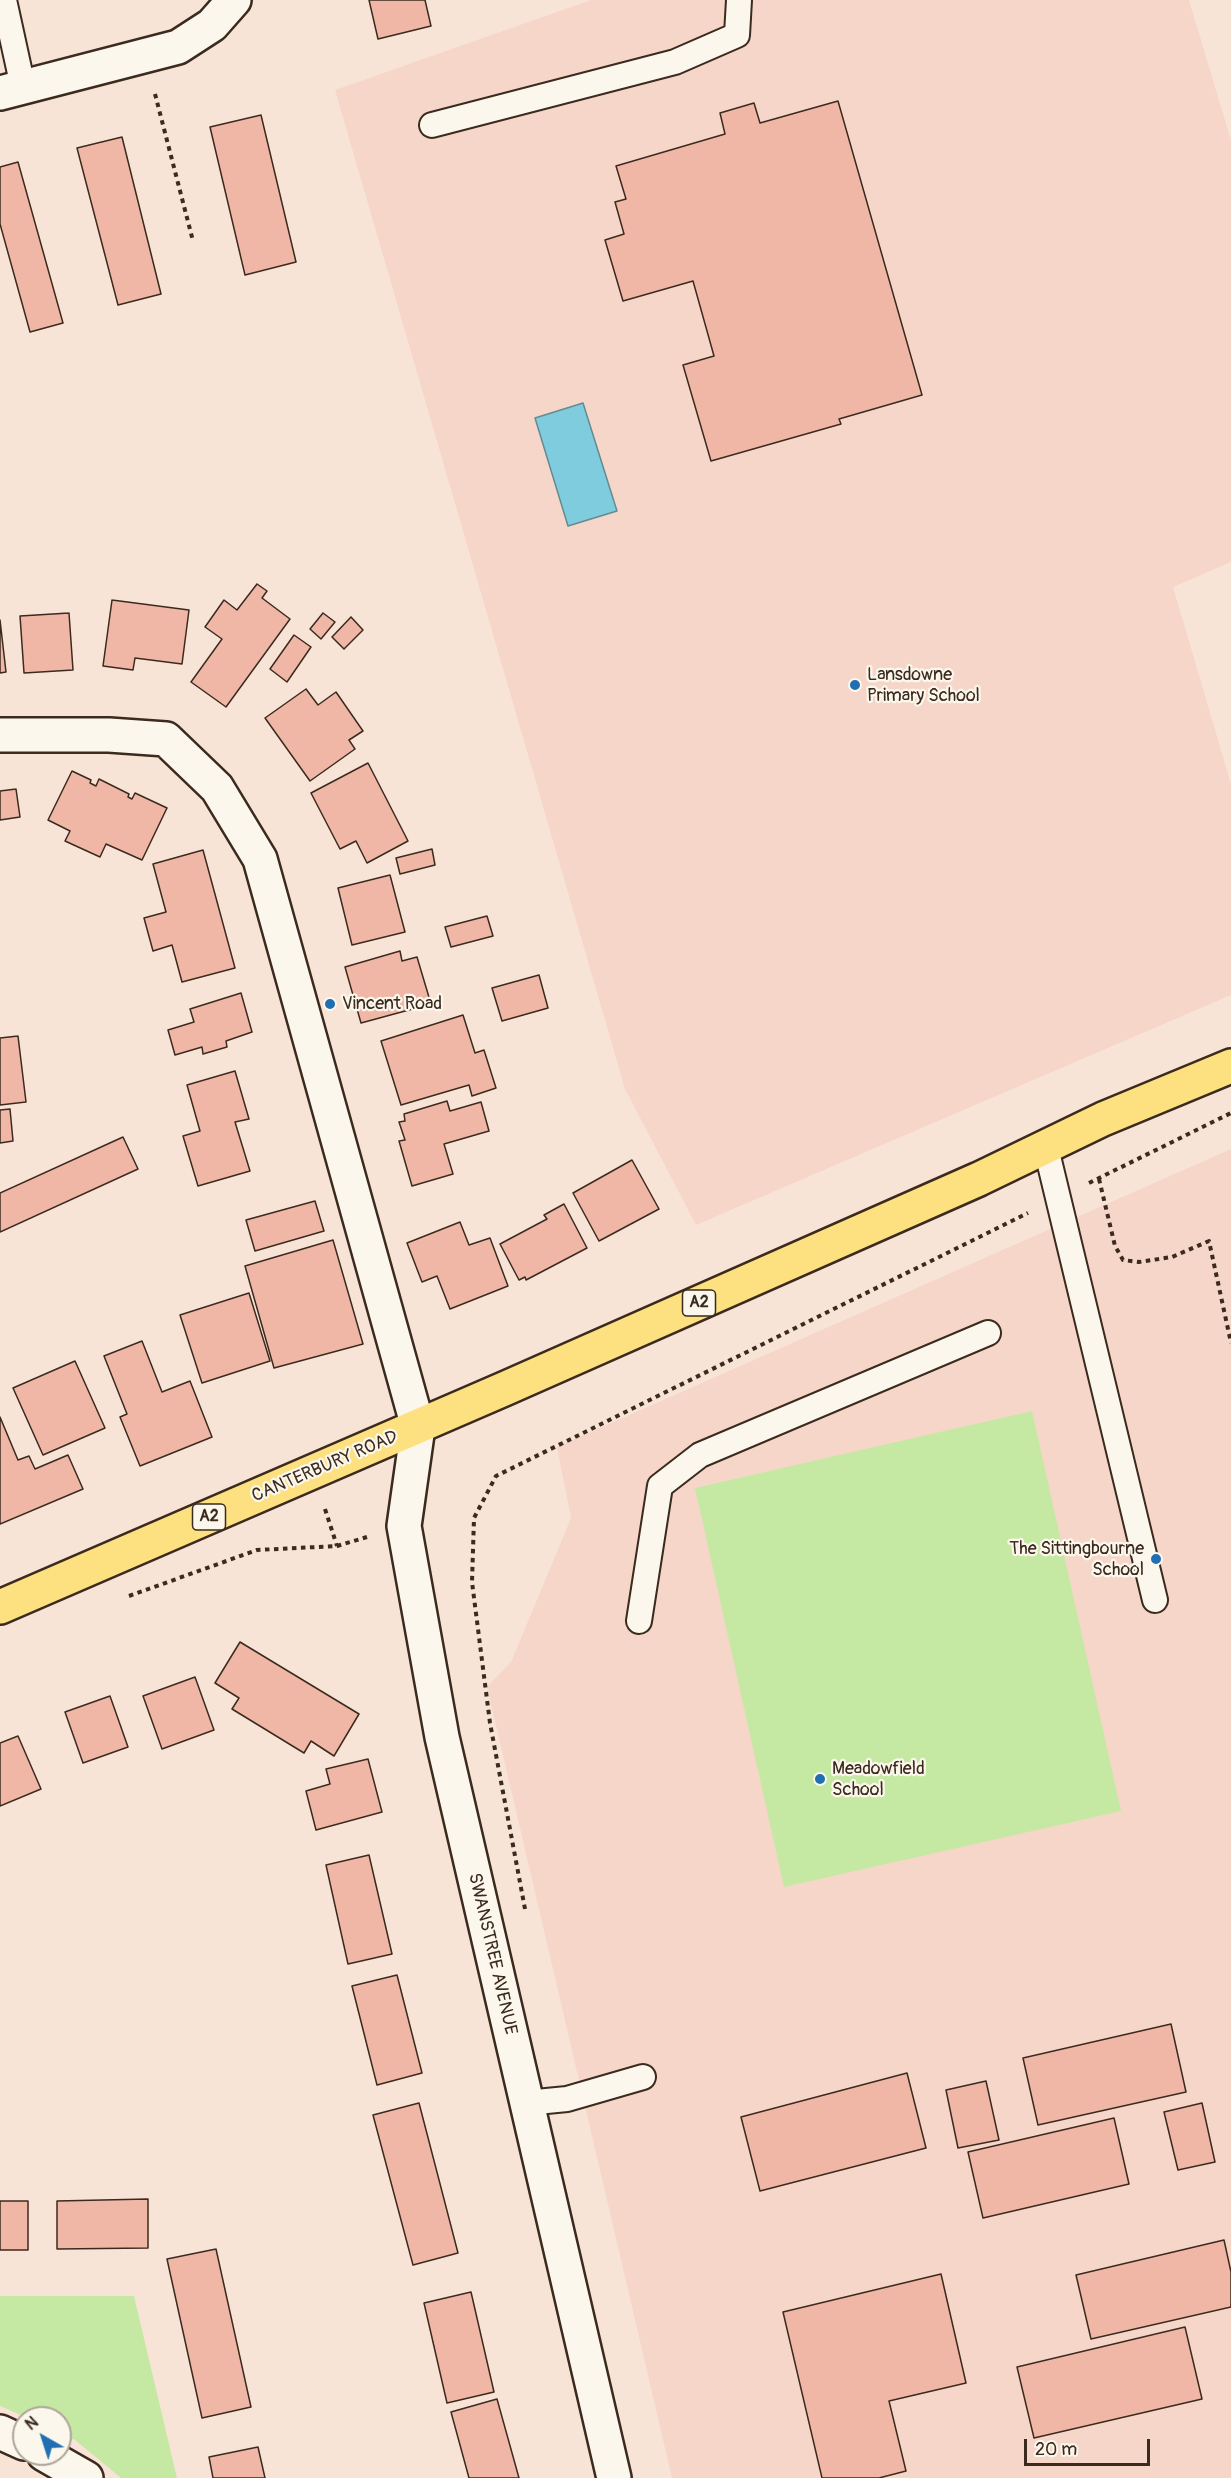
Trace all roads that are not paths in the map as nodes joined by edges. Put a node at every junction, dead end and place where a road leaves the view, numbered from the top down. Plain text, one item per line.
1 (4, 0) edge
2 (234, 0) edge
3 (739, 0) edge
4 (11, 90) edge
5 (432, 125) dead end
6 (0, 735) edge
7 (1231, 1066) edge
8 (1046, 1148) junction
9 (988, 1333) dead end
10 (418, 1427) junction
11 (1155, 1600) dead end
12 (0, 1607) edge
13 (639, 1621) dead end
14 (643, 2078) dead end
15 (526, 2103) junction
16 (65, 2466) edge
17 (86, 2478) edge
18 (614, 2478) edge

1 - 4 lane
2 - 4 street
3 - 5 lane
6 - 10 street
7 - 8 main road, A2
8 - 10 main road, A2
8 - 11 lane
9 - 13 lane
10 - 12 main road, CANTERBURY ROAD / A2
10 - 15 street, SWANSTREE AVENUE
14 - 15 lane
15 - 18 street, SWANSTREE AVENUE
16 - 17 street

